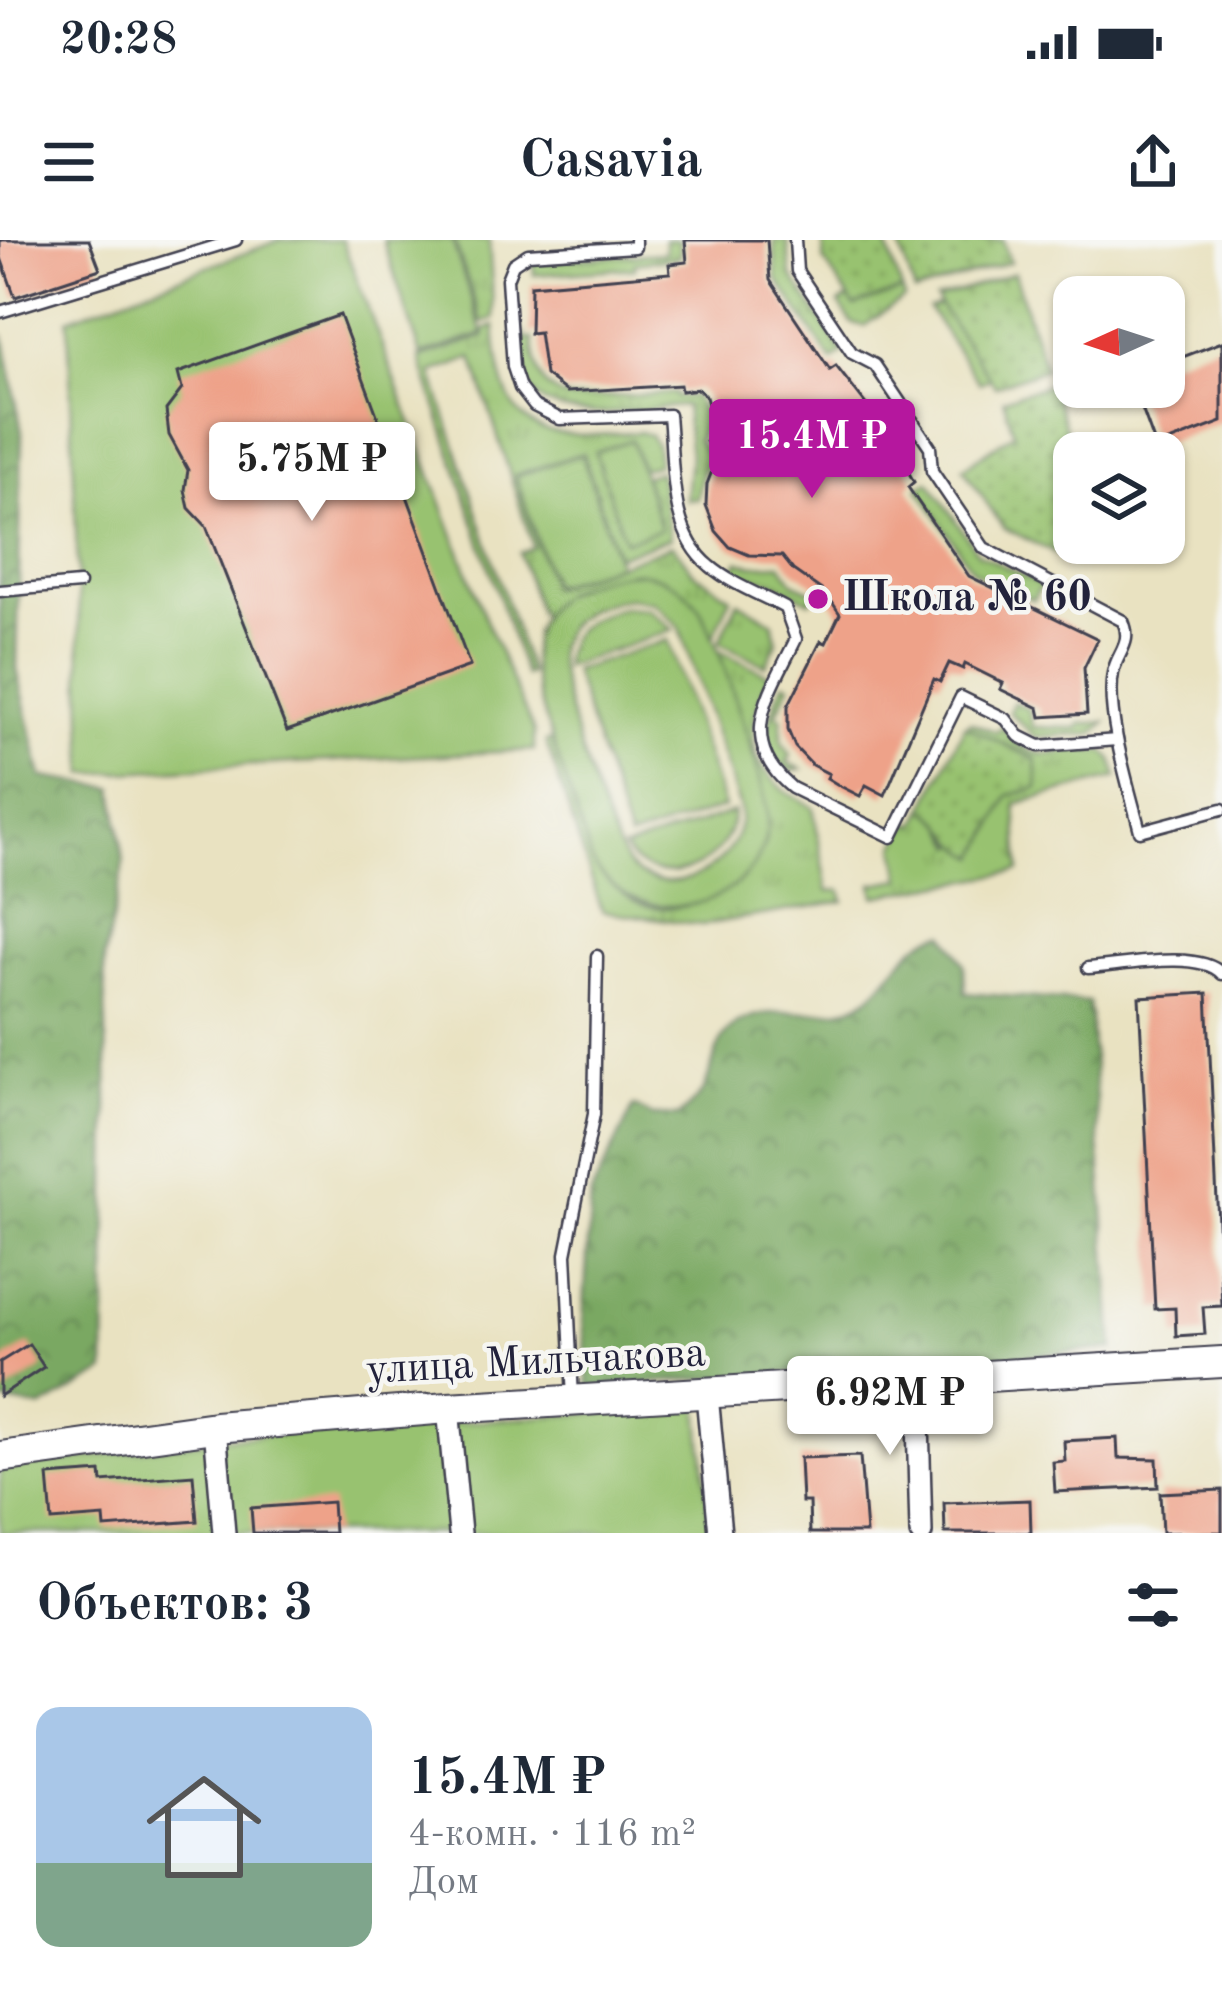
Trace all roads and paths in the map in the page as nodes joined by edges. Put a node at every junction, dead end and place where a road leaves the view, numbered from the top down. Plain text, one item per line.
1 (236, 240) edge
2 (635, 240) edge
3 (795, 240) edge
4 (0, 312) edge
5 (79, 584) dead end
6 (0, 591) edge
7 (1117, 740) junction
8 (1222, 809) edge
9 (597, 956) dead end
10 (1088, 968) dead end
11 (1222, 974) edge
12 (1222, 1362) edge
13 (916, 1382) junction
14 (707, 1395) junction
15 (573, 1402) junction
16 (448, 1408) junction
17 (215, 1427) junction
18 (0, 1456) edge
19 (224, 1533) edge
20 (460, 1533) edge
21 (720, 1533) edge
22 (921, 1533) edge

1 - 4 lane
2 - 7 lane
3 - 7 lane
5 - 6 lane
7 - 8 lane
9 - 15 lane
10 - 11 lane
12 - 13 street, улица Мильчакова
13 - 14 street, улица Мильчакова
13 - 22 street
14 - 15 street, улица Мильчакова
14 - 21 street
15 - 16 street, улица Мильчакова
16 - 17 street, улица Мильчакова
16 - 20 street
17 - 18 street, улица Мильчакова
17 - 19 street

